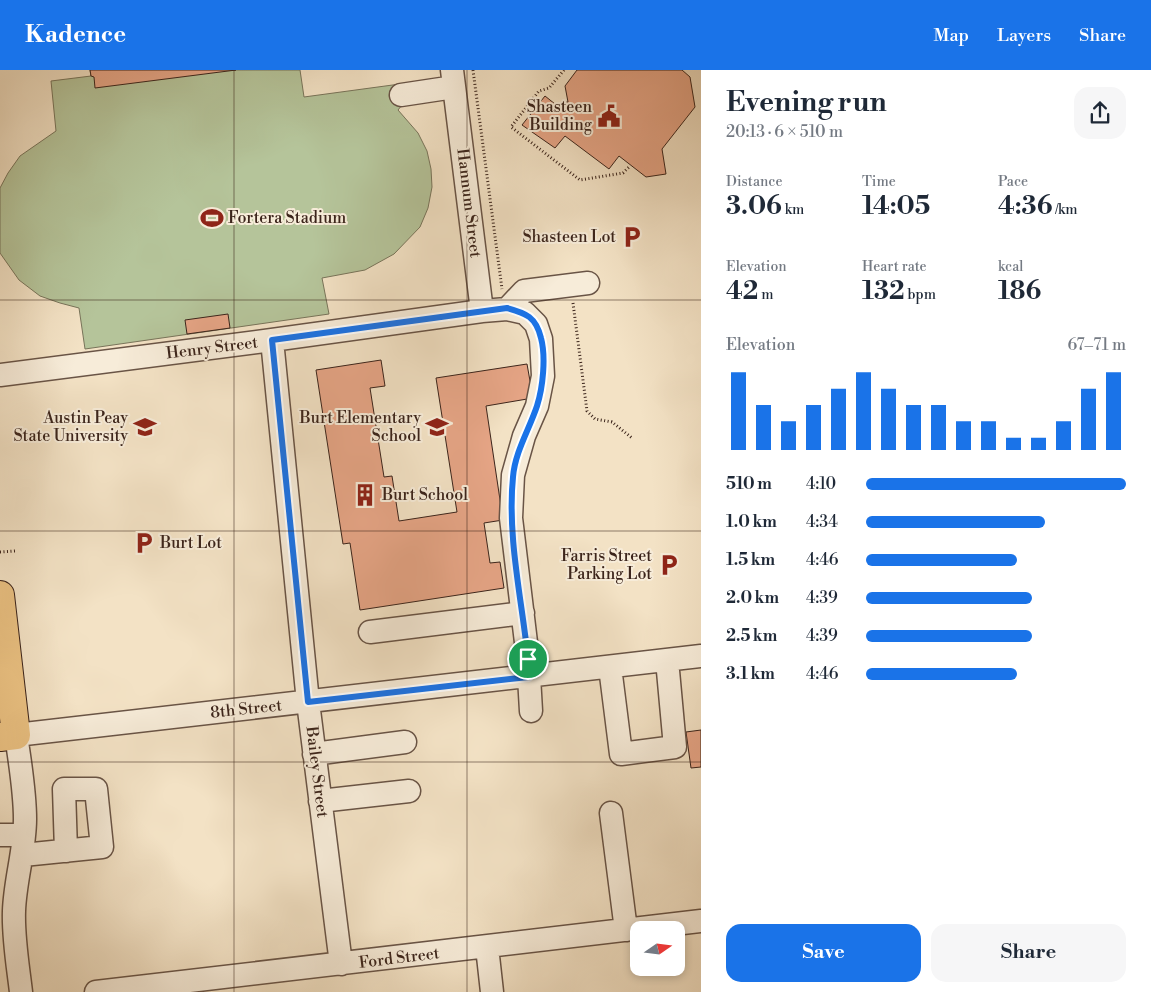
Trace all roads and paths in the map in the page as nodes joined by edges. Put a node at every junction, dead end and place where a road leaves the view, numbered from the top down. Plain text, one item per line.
1 (473, 70) edge
2 (564, 70) edge
3 (453, 79) edge
4 (401, 95) dead end
5 (629, 167) dead end
6 (580, 288) joint
7 (504, 301) junction
8 (482, 311) junction
9 (272, 340) junction
10 (0, 375) edge
11 (632, 438) dead end
12 (15, 551) dead end
13 (0, 552) edge
14 (0, 595) edge
15 (523, 613) junction
16 (370, 632) dead end
17 (701, 656) edge
18 (667, 660) junction
19 (610, 667) junction
20 (528, 677) junction
21 (308, 702) junction
22 (531, 712) dead end
23 (8, 736) edge
24 (405, 742) dead end
25 (314, 754) junction
26 (409, 791) dead end
27 (320, 801) junction
28 (611, 813) dead end
29 (0, 835) edge
30 (23, 845) junction
31 (66, 851) dead end
32 (701, 921) edge
33 (626, 930) junction
34 (487, 947) junction
35 (341, 964) junction
36 (21, 992) edge
37 (96, 992) edge
38 (492, 992) edge

1 - 7 path
2 - 5 path
3 - 4 street
3 - 8 street, Hannum Street
6 - 7 street
6 - 11 path
7 - 8 street
7 - 15 street
8 - 9 street, Henry Street
9 - 10 street, Henry Street
9 - 21 street, Bailey Street
12 - 13 path
14 - 23 main road
15 - 16 street
15 - 20 street
17 - 18 street, 8th Street
18 - 19 street, 8th Street
18 - 19 street
19 - 20 street, 8th Street
20 - 21 street, 8th Street
20 - 22 street
21 - 23 street, 8th Street
21 - 25 street, Bailey Street
23 - 30 street
24 - 25 street
25 - 27 street, Bailey Street
26 - 27 street
27 - 35 street, Bailey Street
28 - 33 street
29 - 30 street
30 - 31 street
30 - 36 street
32 - 33 street, Ford Street
33 - 34 street, Ford Street
34 - 35 street, Ford Street
34 - 38 street
35 - 37 street, Ford Street

